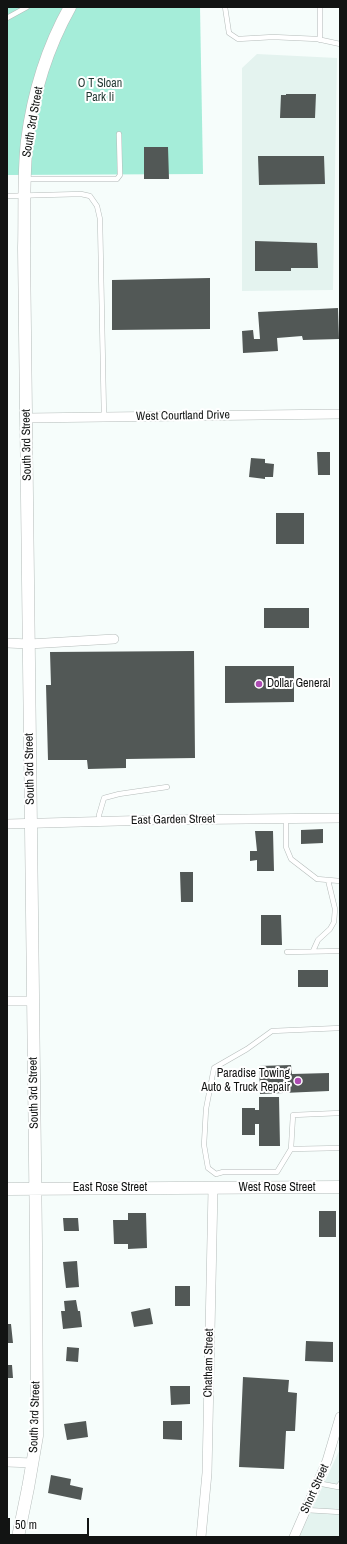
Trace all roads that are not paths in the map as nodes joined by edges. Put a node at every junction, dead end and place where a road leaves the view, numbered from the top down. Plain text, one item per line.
1 (27, 7) edge
2 (70, 7) edge
3 (225, 7) edge
4 (320, 7) edge
5 (7, 18) edge
6 (320, 40) junction
7 (340, 44) edge
8 (119, 134) dead end
9 (25, 179) junction
10 (25, 195) junction
11 (7, 196) edge
12 (340, 414) edge
13 (104, 417) junction
14 (26, 418) junction
15 (114, 639) dead end
16 (7, 643) edge
17 (29, 644) junction
18 (167, 787) dead end
19 (286, 818) junction
20 (340, 818) edge
21 (99, 821) junction
22 (31, 823) junction
23 (7, 824) edge
24 (328, 880) junction
25 (340, 881) edge
26 (313, 951) junction
27 (340, 951) edge
28 (286, 952) dead end
29 (7, 1001) edge
30 (32, 1001) junction
31 (340, 1028) edge
32 (340, 1114) edge
33 (340, 1148) edge
34 (291, 1149) junction
35 (216, 1174) junction
36 (340, 1187) edge
37 (35, 1188) junction
38 (213, 1188) junction
39 (7, 1189) edge
40 (340, 1417) edge
41 (7, 1462) edge
42 (33, 1463) junction
43 (318, 1483) junction
44 (339, 1486) edge
45 (306, 1510) junction
46 (340, 1512) edge
47 (18, 1537) edge
48 (201, 1537) edge
49 (294, 1537) edge

1 - 5 lane
2 - 9 street, South 3rd Street
3 - 6 lane
4 - 6 lane
6 - 7 lane
8 - 9 lane
9 - 10 street, South 3rd Street
10 - 11 lane
10 - 13 lane
10 - 14 street, South 3rd Street
12 - 13 street, West Courtland Drive
13 - 14 street, West Courtland Drive
14 - 17 street, South 3rd Street
15 - 17 street
16 - 17 street
17 - 22 street, South 3rd Street
18 - 21 lane
19 - 20 street, East Garden Street
19 - 21 street, East Garden Street
19 - 24 lane
21 - 22 street, East Garden Street
22 - 23 street, East Garden Street
22 - 30 street, South 3rd Street
24 - 25 lane
24 - 26 lane
26 - 27 lane
26 - 28 lane
29 - 30 street
30 - 37 street, South 3rd Street
31 - 35 lane
32 - 34 lane
33 - 34 lane
34 - 35 lane
35 - 38 lane
36 - 38 street, West Rose Street
37 - 38 street, East Rose Street
37 - 39 street, East Rose Street
37 - 42 street, South 3rd Street
38 - 48 street, Chatham Street
40 - 43 street, Short Street
41 - 42 street
42 - 47 street, South 3rd Street
43 - 44 lane
43 - 45 street, Short Street
45 - 46 lane
45 - 49 street, Short Street

